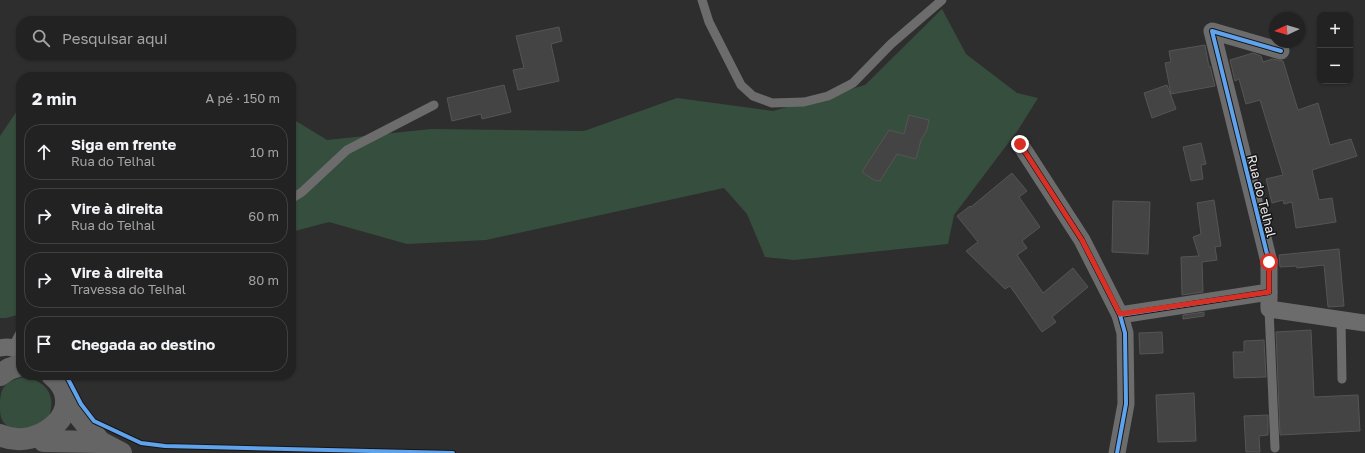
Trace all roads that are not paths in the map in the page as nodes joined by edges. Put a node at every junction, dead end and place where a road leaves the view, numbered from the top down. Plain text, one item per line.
1 (702, 0) edge
2 (942, 0) edge
3 (1281, 51) dead end
4 (434, 106) dead end
5 (1020, 144) dead end
6 (296, 196) edge
7 (1269, 301) junction
8 (1120, 314) junction
9 (1341, 320) junction
10 (1365, 324) edge
11 (13, 353) edge
12 (0, 375) edge
13 (57, 380) edge
14 (1342, 380) dead end
15 (66, 398) junction
16 (0, 435) edge
17 (44, 441) junction
18 (100, 442) junction
19 (1274, 448) dead end
20 (121, 453) edge
21 (1117, 453) edge

1 - 2 lane
3 - 7 street, Rua do Telhal
4 - 6 lane
5 - 8 street
7 - 8 street
7 - 9 street
7 - 19 lane
8 - 21 street
9 - 10 street
9 - 14 lane
11 - 12 main road
13 - 15 main road
15 - 17 main road
15 - 18 main road
16 - 17 main road
17 - 18 main road
18 - 20 main road

